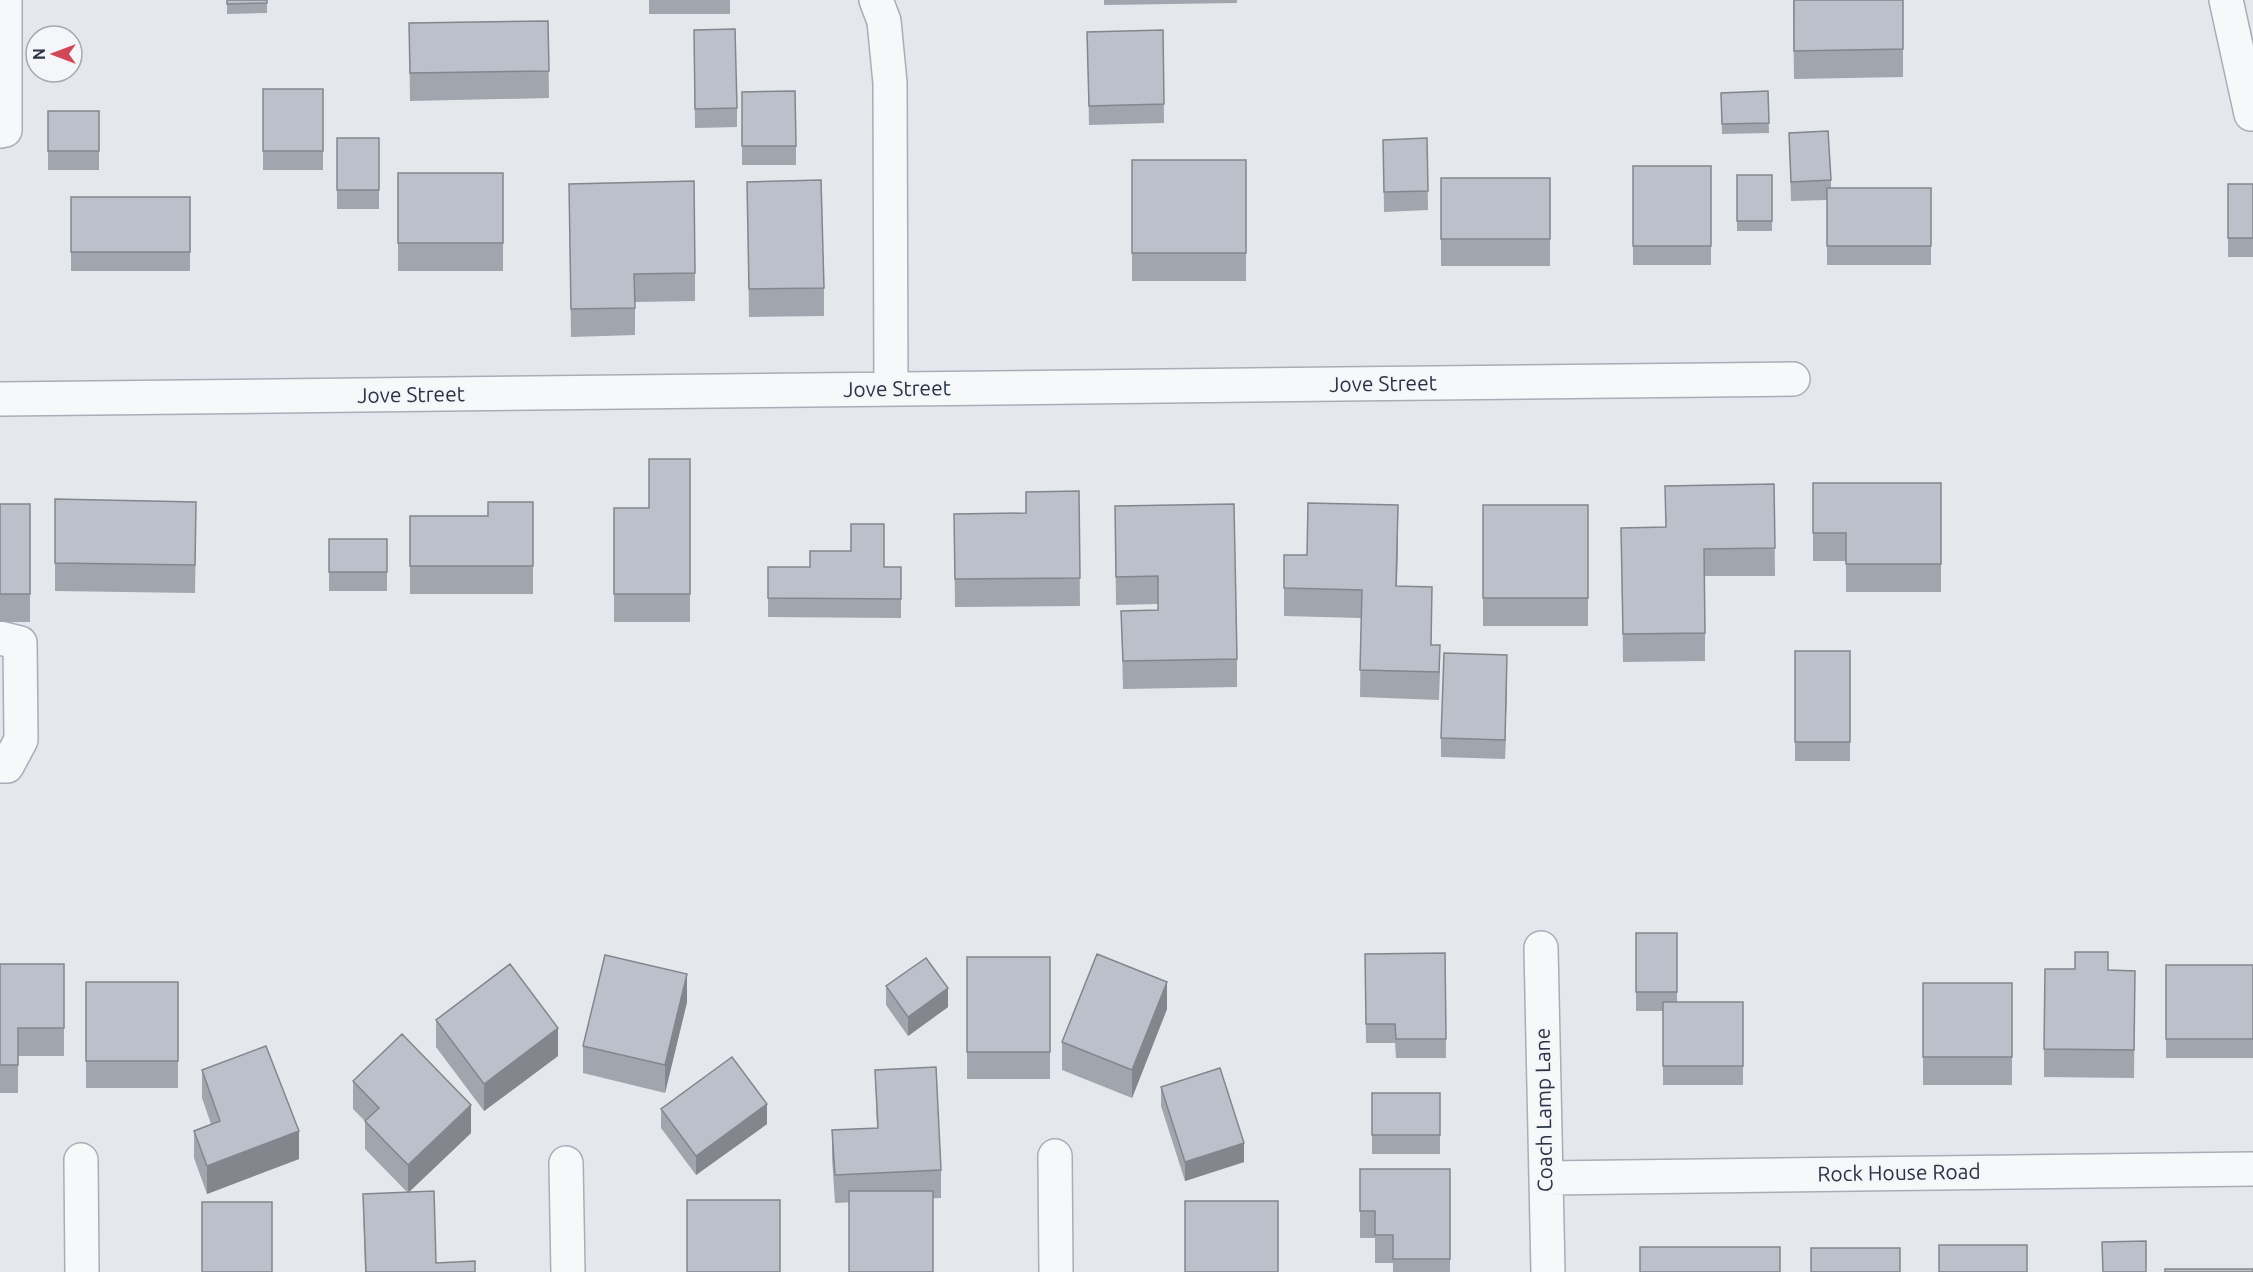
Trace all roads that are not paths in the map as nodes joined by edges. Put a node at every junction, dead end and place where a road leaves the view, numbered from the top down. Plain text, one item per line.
1 (5, 0) edge
2 (876, 0) edge
3 (2226, 0) edge
4 (2251, 114) dead end
5 (0, 130) edge
6 (1793, 379) dead end
7 (891, 389) junction
8 (0, 399) edge
9 (0, 638) edge
10 (0, 766) edge
11 (1541, 948) dead end
12 (1055, 1156) dead end
13 (81, 1160) dead end
14 (566, 1163) dead end
15 (2253, 1169) edge
16 (1546, 1178) junction
17 (82, 1272) edge
18 (568, 1272) edge
19 (1056, 1272) edge
20 (1548, 1272) edge

1 - 5 street
2 - 7 street
3 - 4 street
6 - 7 street, Jove Street
7 - 8 street, Jove Street
9 - 10 street
11 - 16 street, Coach Lamp Lane
12 - 19 street
13 - 17 street
14 - 18 street
15 - 16 street, Rock House Road
16 - 20 street, Coach Lamp Lane

